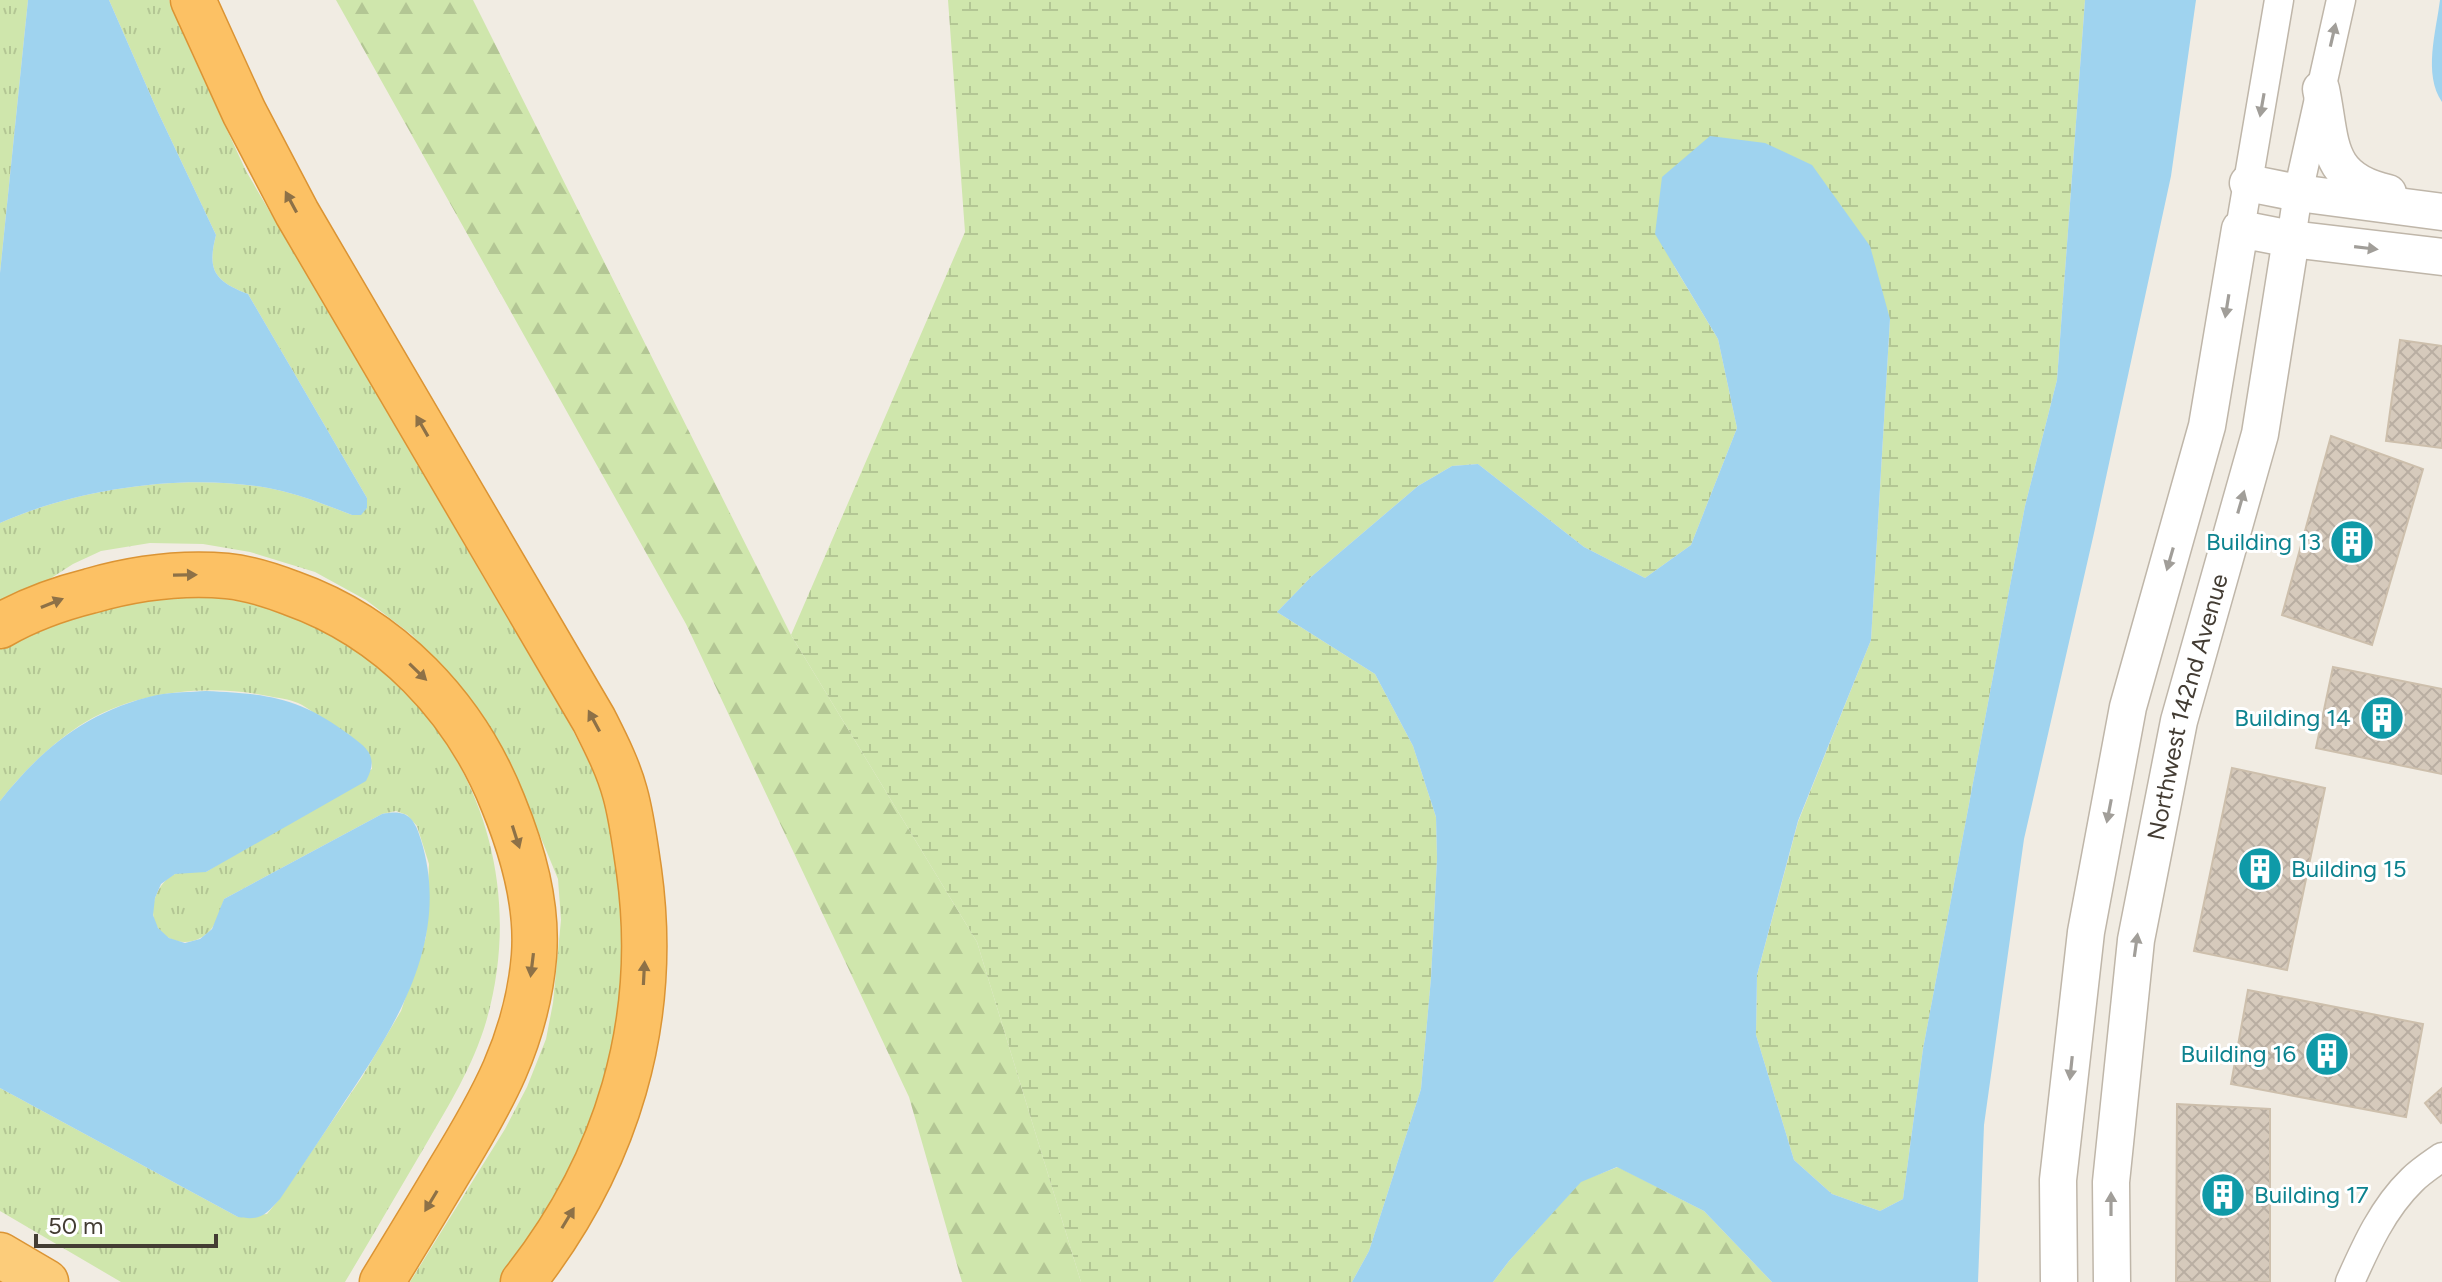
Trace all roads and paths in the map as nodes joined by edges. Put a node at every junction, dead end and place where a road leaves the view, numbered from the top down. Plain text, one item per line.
1 (193, 0) edge
2 (2279, 0) edge
3 (2341, 0) edge
4 (2321, 89) junction
5 (2248, 183) junction
6 (2298, 193) junction
7 (2442, 212) edge
8 (2240, 229) junction
9 (2291, 239) junction
10 (2442, 257) edge
11 (0, 626) edge
12 (2442, 1157) edge
13 (0, 1255) edge
14 (46, 1282) edge
15 (382, 1282) edge
16 (523, 1282) edge
17 (2059, 1282) edge
18 (2112, 1282) edge
19 (2350, 1282) edge

16 -> 1 highway
2 -> 5 street
4 -> 3 street, Northwest 142nd Avenue
4 - 6 street, Northwest 142nd Avenue
4 - 7 street
5 - 6 street
5 - 8 street
6 - 7 street
6 - 9 street, Northwest 142nd Avenue
8 - 9 street
8 -> 17 street
9 -> 10 street
18 -> 9 street, Northwest 142nd Avenue
11 -> 15 highway
12 - 19 street
13 - 14 highway

